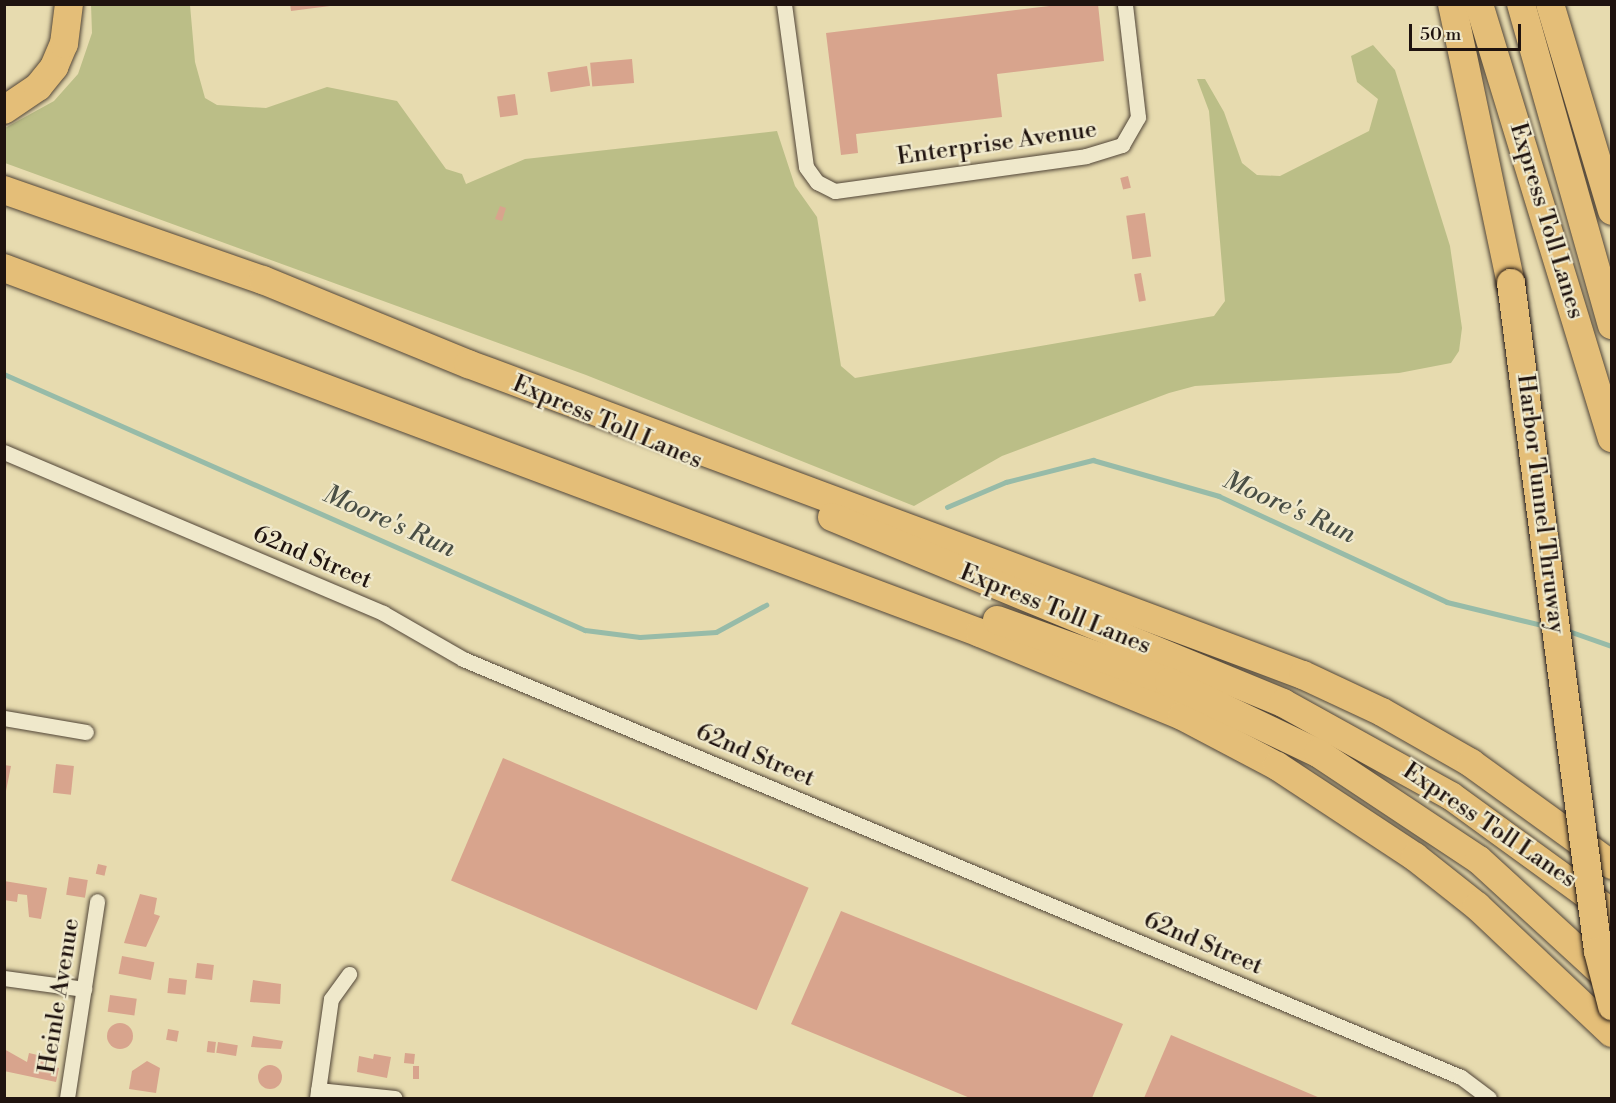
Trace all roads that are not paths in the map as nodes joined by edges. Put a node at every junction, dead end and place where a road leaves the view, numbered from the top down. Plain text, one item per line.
1 (69, 4) edge
2 (784, 4) edge
3 (1125, 4) edge
4 (1452, 4) edge
5 (1479, 4) edge
6 (1498, 4) edge
7 (1521, 4) edge
8 (1550, 4) edge
9 (4, 110) edge
10 (4, 190) edge
11 (1611, 210) edge
12 (4, 268) edge
13 (1611, 326) edge
14 (468, 364) junction
15 (1611, 380) edge
16 (1611, 438) edge
17 (4, 452) edge
18 (852, 585) junction
19 (4, 718) edge
20 (86, 732) dead end
21 (1611, 865) edge
22 (97, 901) dead end
23 (1611, 913) edge
24 (349, 974) dead end
25 (4, 978) edge
26 (1611, 981) edge
27 (84, 989) junction
28 (1611, 1006) edge
29 (1611, 1033) edge
30 (318, 1094) edge
31 (67, 1098) edge
32 (395, 1098) edge
33 (1489, 1098) edge

1 - 9 highway
2 - 3 street, Enterprise Avenue
4 - 28 highway, Harbor Tunnel Thruway, bridge
5 - 16 highway, Express Toll Lanes
6 - 15 highway
7 - 13 highway, Express Toll Lanes
8 - 11 highway
10 - 14 highway
12 - 18 highway
14 - 21 highway
14 - 23 highway, Express Toll Lanes
17 - 33 street, 62nd Street
18 - 26 highway, Express Toll Lanes
18 - 29 highway
19 - 20 street
22 - 27 street, Heinle Avenue
24 - 30 street
25 - 27 street
27 - 31 street, Heinle Avenue
30 - 32 street

